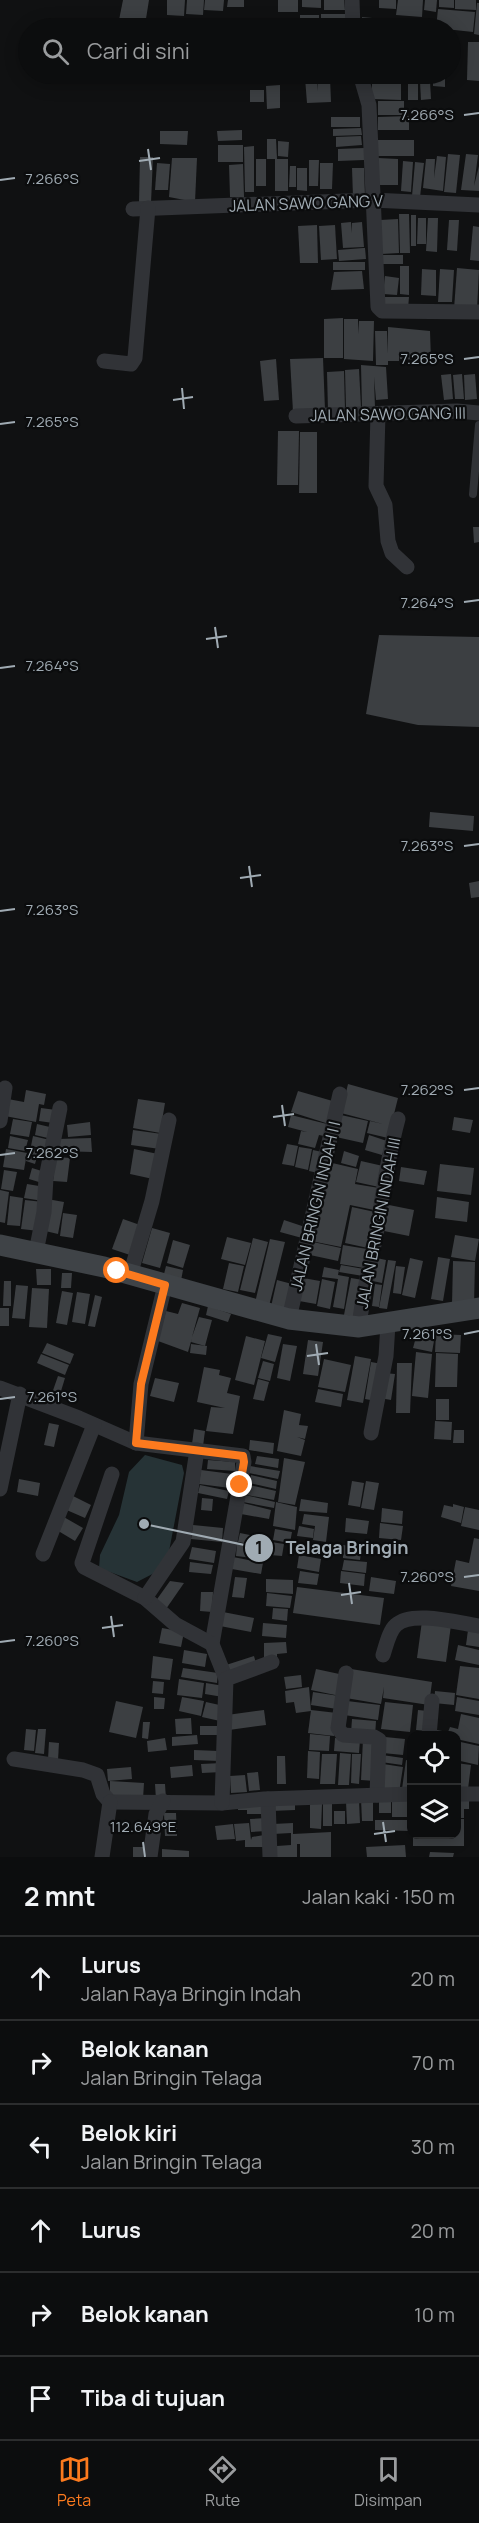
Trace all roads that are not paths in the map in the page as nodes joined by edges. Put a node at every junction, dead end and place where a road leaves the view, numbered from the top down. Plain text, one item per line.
1 (352, 0) edge
2 (353, 18) edge
3 (363, 84) edge
4 (372, 200) junction
5 (479, 205) edge
6 (479, 312) edge
7 (104, 361) dead end
8 (479, 413) edge
9 (378, 414) junction
10 (296, 416) dead end
11 (479, 425) edge
12 (473, 494) dead end
13 (407, 567) dead end
14 (5, 1088) dead end
15 (340, 1094) dead end
16 (60, 1108) dead end
17 (398, 1119) dead end
18 (169, 1120) dead end
19 (0, 1121) edge
20 (0, 1245) edge
21 (36, 1252) junction
22 (130, 1275) junction
23 (165, 1285) junction
24 (479, 1308) edge
25 (289, 1319) junction
26 (388, 1324) junction
27 (359, 1327) junction
28 (0, 1388) edge
29 (20, 1394) junction
30 (94, 1425) junction
31 (371, 1433) dead end
32 (136, 1443) junction
33 (198, 1450) junction
34 (112, 1474) dead end
35 (0, 1489) edge
36 (43, 1554) dead end
37 (145, 1599) junction
38 (479, 1626) edge
39 (212, 1644) junction
40 (383, 1655) dead end
41 (272, 1662) dead end
42 (346, 1673) dead end
43 (226, 1679) junction
44 (432, 1701) dead end
45 (429, 1731) edge
46 (14, 1759) dead end
47 (407, 1794) edge
48 (461, 1794) edge
49 (479, 1794) edge
50 (377, 1795) junction
51 (268, 1799) junction
52 (163, 1801) junction
53 (110, 1802) junction
54 (222, 1803) junction
55 (102, 1857) edge
56 (150, 1857) edge
57 (270, 1857) edge

1 - 2 street
3 - 4 street
4 - 5 street, JALAN SAWO GANG V
4 - 6 street
4 - 7 street, JALAN SAWO GANG V
8 - 9 street, JALAN SAWO GANG III
9 - 10 street, JALAN SAWO GANG III
9 - 13 street
11 - 12 lane
14 - 19 street
15 - 25 street, JALAN BRINGIN INDAH I I
16 - 21 street
17 - 27 street, JALAN BRINGIN INDAH III
18 - 22 street
20 - 21 main road
21 - 22 main road
22 - 23 main road
23 - 25 main road
23 - 32 street
24 - 26 main road
25 - 27 main road
26 - 27 main road
26 - 31 street
28 - 29 street
29 - 30 street
29 - 35 street
30 - 32 street
30 - 36 street
32 - 33 street
33 - 37 street
33 - 39 street
34 - 37 street
37 - 39 street
38 - 40 street
39 - 43 street
41 - 43 street
42 - 50 street
43 - 54 street
44 - 45 street
46 - 53 street
47 - 50 street
48 - 49 street
50 - 51 street
51 - 54 street
51 - 57 street
52 - 53 street
52 - 54 street
52 - 56 street
53 - 55 street

